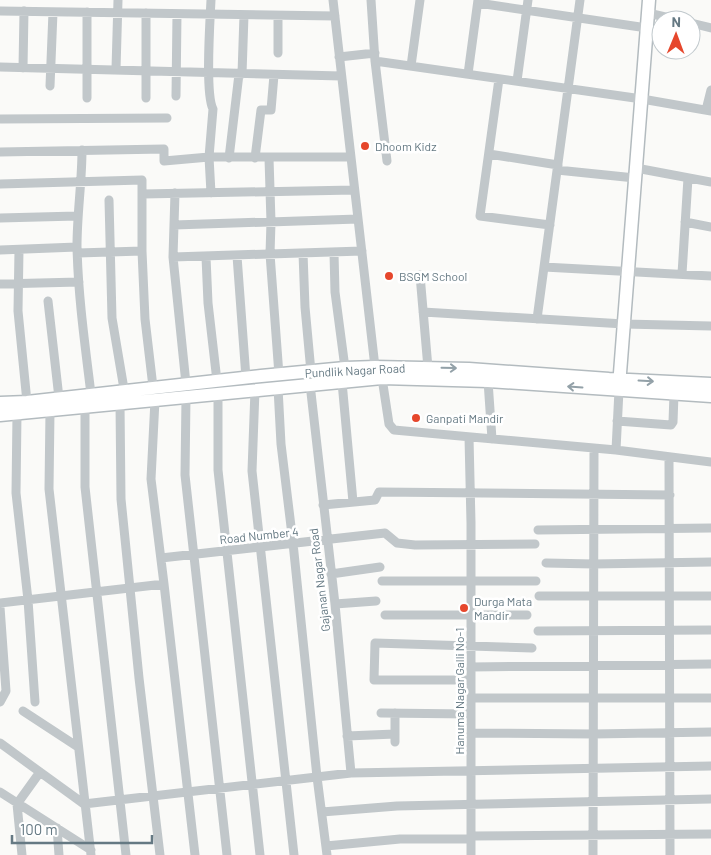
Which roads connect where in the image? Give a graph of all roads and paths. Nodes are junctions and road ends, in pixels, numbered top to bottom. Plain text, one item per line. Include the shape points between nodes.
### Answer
1 (118, 0) edge
2 (212, 0) edge
3 (333, 0) edge
4 (371, 0) edge
5 (420, 0) edge
6 (528, 0) edge
7 (580, 0) edge
8 (649, 0) edge
9 (478, 1) edge
10 (0, 11) edge
11 (24, 11) junction
12 (527, 11) junction
13 (53, 12) junction
14 (88, 12) junction
15 (118, 12) junction
16 (146, 13) junction
17 (648, 13) junction
18 (177, 14) junction
19 (211, 14) junction
20 (651, 14) edge
21 (244, 15) junction
22 (278, 16) junction
23 (335, 16) junction
24 (578, 19) junction
25 (647, 28) junction
26 (278, 53) dead end
27 (339, 57) junction
28 (375, 57) junction
29 (411, 66) junction
30 (0, 67) edge
31 (22, 68) junction
32 (51, 68) junction
33 (87, 69) junction
34 (116, 69) junction
35 (146, 70) junction
36 (176, 72) junction
37 (209, 72) junction
38 (240, 74) junction
39 (468, 74) junction
40 (274, 75) junction
41 (341, 76) junction
42 (499, 79) junction
43 (517, 81) junction
44 (50, 86) dead end
45 (569, 89) junction
46 (711, 90) edge
47 (176, 96) dead end
48 (87, 98) dead end
49 (146, 98) dead end
50 (642, 99) junction
51 (709, 110) edge
52 (167, 118) dead end
53 (0, 119) edge
54 (82, 150) junction
55 (0, 152) edge
56 (489, 154) junction
57 (350, 156) junction
58 (209, 157) junction
59 (229, 158) junction
60 (256, 158) junction
61 (270, 158) junction
62 (387, 161) dead end
63 (558, 167) junction
64 (636, 173) junction
65 (688, 178) junction
66 (82, 182) junction
67 (711, 182) edge
68 (0, 184) edge
69 (354, 190) junction
70 (270, 191) junction
71 (211, 193) junction
72 (142, 194) junction
73 (174, 194) junction
74 (109, 200) dead end
75 (77, 216) junction
76 (0, 218) edge
77 (358, 220) junction
78 (271, 222) junction
79 (685, 222) junction
80 (174, 225) junction
81 (550, 225) junction
82 (711, 227) edge
83 (0, 250) edge
84 (19, 250) junction
85 (77, 250) junction
86 (142, 251) junction
87 (362, 251) junction
88 (111, 252) junction
89 (303, 253) junction
90 (334, 253) junction
91 (270, 254) junction
92 (237, 256) junction
93 (206, 257) junction
94 (173, 258) junction
95 (544, 267) junction
96 (628, 272) junction
97 (682, 274) junction
98 (420, 275) dead end
99 (711, 276) edge
100 (78, 282) junction
101 (0, 284) edge
102 (19, 284) junction
103 (48, 301) dead end
104 (423, 312) junction
105 (537, 319) junction
106 (624, 324) junction
107 (711, 326) edge
108 (375, 367) junction
109 (345, 368) junction
110 (428, 368) junction
111 (246, 378) junction
112 (311, 378) junction
113 (382, 378) junction
114 (278, 381) junction
115 (488, 381) junction
116 (342, 382) junction
117 (186, 384) junction
118 (711, 384) edge
119 (620, 385) junction
120 (153, 387) junction
121 (218, 387) junction
122 (255, 390) junction
123 (91, 394) junction
124 (674, 394) junction
125 (711, 396) edge
126 (186, 397) junction
127 (59, 398) junction
128 (124, 399) junction
129 (155, 400) junction
130 (27, 402) junction
131 (0, 403) edge
132 (85, 408) junction
133 (50, 411) junction
134 (17, 414) junction
135 (0, 415) edge
136 (617, 421) junction
137 (469, 437) junction
138 (492, 439) junction
139 (594, 448) junction
140 (616, 450) junction
141 (669, 457) junction
142 (711, 462) edge
143 (471, 494) junction
144 (594, 495) junction
145 (670, 495) junction
146 (353, 502) junction
147 (323, 505) junction
148 (670, 528) junction
149 (711, 528) edge
150 (594, 529) junction
151 (538, 530) dead end
152 (327, 540) junction
153 (293, 543) junction
154 (471, 544) junction
155 (535, 544) dead end
156 (261, 547) junction
157 (226, 551) junction
158 (193, 555) junction
159 (161, 558) junction
160 (711, 562) edge
161 (546, 563) dead end
162 (670, 563) junction
163 (594, 564) junction
164 (380, 567) dead end
165 (331, 574) junction
166 (382, 581) dead end
167 (471, 581) junction
168 (536, 581) dead end
169 (164, 584) junction
170 (130, 588) junction
171 (98, 592) junction
172 (61, 596) junction
173 (539, 596) dead end
174 (711, 596) edge
175 (594, 597) junction
176 (670, 597) junction
177 (28, 600) junction
178 (376, 601) dead end
179 (0, 603) edge
180 (335, 604) junction
181 (0, 607) edge
182 (471, 614) junction
183 (385, 615) dead end
184 (527, 615) dead end
185 (711, 630) edge
186 (538, 631) dead end
187 (670, 631) junction
188 (594, 632) junction
189 (471, 646) junction
190 (532, 648) dead end
191 (711, 664) edge
192 (670, 665) junction
193 (594, 666) junction
194 (471, 667) junction
195 (471, 680) junction
196 (471, 698) junction
197 (711, 698) edge
198 (594, 699) junction
199 (670, 699) junction
200 (0, 702) edge
201 (35, 702) dead end
202 (22, 711) dead end
203 (381, 713) dead end
204 (395, 713) junction
205 (471, 714) junction
206 (711, 732) edge
207 (471, 733) junction
208 (670, 733) junction
209 (594, 734) junction
210 (347, 736) junction
211 (0, 743) edge
212 (78, 747) junction
213 (711, 766) edge
214 (594, 768) junction
215 (670, 768) junction
216 (40, 772) junction
217 (472, 772) junction
218 (351, 773) junction
219 (317, 777) junction
220 (287, 780) junction
221 (252, 784) junction
222 (219, 788) junction
223 (0, 792) edge
224 (187, 792) junction
225 (152, 796) junction
226 (711, 799) edge
227 (120, 800) junction
228 (670, 800) junction
229 (593, 801) junction
230 (17, 804) junction
231 (84, 804) junction
232 (471, 804) junction
233 (322, 812) junction
234 (57, 828) junction
235 (711, 834) edge
236 (593, 836) junction
237 (670, 836) junction
238 (471, 838) junction
239 (326, 851) edge
240 (91, 852) edge
241 (22, 855) edge
242 (59, 855) edge
243 (126, 855) edge
244 (160, 855) edge
245 (195, 855) edge
246 (227, 855) edge
247 (260, 855) edge
248 (294, 855) edge
249 (471, 855) edge
250 (593, 855) edge
251 (670, 855) edge

1 - 15 street
2 - 19 street
3 - 23 street
4 - 28 street
5 - 29 street
6 - 12 street
7 - 24 street
8 - 17 main road
9 - 12 street
9 - 39 street
10 - 11 street
11 - 13 street
11 - 31 street
12 - 24 street
12 - 43 street
13 - 14 street
13 - 32 street
14 - 15 street
14 - 33 street
15 - 16 street
15 - 34 street
16 - 18 street
16 - 35 street
17 - 20 street
17 - 25 main road
18 - 19 street
18 - 36 street
19 - 21 street
19 - 37 street
21 - 22 street
21 - 38 street
22 - 23 street
22 - 26 street
23 - 27 street
24 - 25 street
24 - 45 street
25 - 50 main road
27 - 28 street
27 - 41 street
28 - 29 street
28 - 62 street
29 - 39 street
30 - 31 street
31 - 32 street
32 - 33 street
32 - 44 street
33 - 34 street
33 - 48 street
34 - 35 street
35 - 36 street
35 - 49 street
36 - 37 street
36 - 47 street
37 - 38 street
37 - 58 street via 213,109
38 - 40 street
38 - 59 street
39 - 42 street
40 - 41 street
40 - 60 street via 271,110 260,110
41 - 57 street
42 - 43 street
42 - 56 street
43 - 45 street
45 - 50 street
45 - 63 street
46 - 51 street
50 - 51 street
50 - 64 main road
52 - 53 street
54 - 55 street
54 - 58 street via 164,149 164,160
54 - 66 street
56 - 63 street
56 - 81 street via 480,216
57 - 61 street
57 - 69 street
58 - 59 street
58 - 71 street
59 - 60 street
60 - 61 street
61 - 70 street
63 - 64 street
63 - 81 street
64 - 65 street
64 - 96 main road
65 - 67 street
65 - 79 street
66 - 68 street
66 - 72 street via 142,180
66 - 75 street
69 - 70 street
69 - 77 street
70 - 71 street
70 - 78 street
71 - 73 street
72 - 73 street
72 - 86 street
73 - 80 street
74 - 88 street
75 - 76 street
75 - 85 street
77 - 78 street
77 - 87 street
78 - 80 street
78 - 91 street
79 - 82 street
79 - 97 street
80 - 94 street
81 - 95 street
83 - 84 street
84 - 85 street
84 - 102 street
85 - 88 street
85 - 100 street
86 - 88 street
86 - 120 street
87 - 90 street
87 - 108 street
88 - 128 street via 112,318
89 - 90 street
89 - 91 street
89 - 112 street, Gajanan Nagar Road
90 - 109 street via 335,292
91 - 92 street
91 - 114 street
92 - 93 street
92 - 111 street
93 - 94 street
93 - 121 street
94 - 117 street
95 - 96 street
95 - 105 street
96 - 97 street
96 - 106 main road
97 - 99 street
98 - 104 street
100 - 102 street
100 - 123 street
101 - 102 street
102 - 130 street via 18,311
103 - 127 street
104 - 105 street
104 - 110 street
105 - 106 street
106 - 107 street
106 - 119 main road
108 - 109 main road, Pundlik Nagar Road
108 - 110 main road, Pundlik Nagar Road
108 - 113 street
109 - 112 main road, Pundlik Nagar Road
110 -> 119 main road, Pundlik Nagar Road via 469,368
111 - 114 main road, Pundlik Nagar Road
111 - 121 main road, Pundlik Nagar Road
112 - 114 main road, Pundlik Nagar Road
112 - 116 main road, Pundlik Nagar Road
112 - 147 street, Gajanan Nagar Road
113 - 115 main road, Pundlik Nagar Road
113 - 116 main road, Pundlik Nagar Road
113 - 137 street via 389,424 394,430
114 - 122 main road, Pundlik Nagar Road
114 - 153 street via 281,444
119 -> 115 main road, Pundlik Nagar Road
115 - 138 street
116 - 146 street
117 - 120 main road, Pundlik Nagar Road
117 - 121 main road, Pundlik Nagar Road
119 -> 118 main road, Pundlik Nagar Road
119 - 124 main road, Pundlik Nagar Road
119 - 136 street
120 - 128 main road, Pundlik Nagar Road
121 - 122 main road, Pundlik Nagar Road
121 - 126 main road, Pundlik Nagar Road
121 - 157 street via 218,470
122 - 156 street via 252,471
123 - 127 main road, Pundlik Nagar Road
123 - 128 main road, Pundlik Nagar Road
124 - 125 main road, Pundlik Nagar Road
124 - 136 street via 671,425
126 - 129 main road, Pundlik Nagar Road
126 - 158 street via 185,475
127 - 130 main road, Pundlik Nagar Road
128 - 129 main road, Pundlik Nagar Road
128 - 132 main road, Pundlik Nagar Road
128 - 170 street via 121,499
129 - 159 street via 151,479
130 - 131 main road, Pundlik Nagar Road
132 - 133 main road, Pundlik Nagar Road
132 - 171 street via 85,487
133 - 134 main road, Pundlik Nagar Road
133 - 172 street via 49,489
134 - 135 main road, Pundlik Nagar Road
134 - 177 street via 16,494
136 - 140 street
137 - 138 street
137 - 143 street, Hanuma Nagar Galli No-1
138 - 139 street
139 - 140 street
139 - 144 street
140 - 141 street
141 - 142 street
141 - 145 street
143 - 144 street
143 - 146 street via 379,492 375,500
143 - 154 street, Hanuma Nagar Galli No-1
144 - 145 street
144 - 150 street
145 - 148 street
146 - 147 street
147 - 152 street, Gajanan Nagar Road
148 - 149 street
148 - 150 street
148 - 162 street
150 - 151 street
150 - 163 street
152 - 153 street, Road Number 4
152 - 154 street, Road Number 4 via 385,533 397,543
152 - 165 street, Gajanan Nagar Road
153 - 156 street, Road Number 4
153 - 219 street
154 - 155 street, Road Number 4
154 - 167 street, Hanuma Nagar Galli No-1
156 - 157 street, Road Number 4
156 - 220 street
157 - 158 street, Road Number 4
157 - 221 street
158 - 159 street, Road Number 4
158 - 222 street
159 - 169 street
160 - 162 street
161 - 163 street
162 - 163 street
162 - 176 street
163 - 175 street
164 - 165 street
165 - 180 street, Gajanan Nagar Road
166 - 167 street
167 - 168 street
167 - 182 street, Hanuma Nagar Galli No-1
169 - 170 street
169 - 224 street
170 - 171 street
170 - 225 street
171 - 172 street
171 - 227 street
172 - 177 street
172 - 212 street
173 - 175 street
174 - 176 street
175 - 176 street
175 - 188 street
176 - 187 street
177 - 179 street
177 - 201 street
178 - 180 street
180 - 210 street, Gajanan Nagar Road
181 - 200 street via 6,691
182 - 183 street
182 - 184 street
182 - 189 street, Hanuma Nagar Galli No-1
185 - 187 street
186 - 188 street
187 - 188 street
187 - 192 street
188 - 193 street
189 - 190 street
189 - 194 street, Hanuma Nagar Galli No-1
189 - 195 street via 375,643 374,680
191 - 192 street
192 - 193 street
192 - 199 street
193 - 194 street
193 - 198 street
194 - 195 street, Hanuma Nagar Galli No-1
195 - 196 street, Hanuma Nagar Galli No-1
196 - 198 street
196 - 205 street, Hanuma Nagar Galli No-1
197 - 199 street
198 - 199 street
198 - 209 street
199 - 208 street
202 - 212 street
203 - 204 street
204 - 205 street
204 - 210 street via 395,738
205 - 207 street, Hanuma Nagar Galli No-1
206 - 208 street
207 - 209 street
207 - 217 street, Hanuma Nagar Galli No-1
208 - 209 street
208 - 215 street
209 - 214 street
210 - 218 street, Gajanan Nagar Road
211 - 216 street
212 - 231 street
213 - 215 street
214 - 215 street
214 - 217 street
214 - 229 street
215 - 228 street
216 - 230 street
216 - 231 street
217 - 218 street
217 - 232 street, Hanuma Nagar Galli No-1
218 - 219 street
219 - 220 street
219 - 233 street
220 - 221 street
220 - 248 street
221 - 222 street
221 - 247 street
222 - 224 street
222 - 246 street
223 - 230 street
224 - 225 street
224 - 245 street
225 - 227 street
225 - 244 street
226 - 228 street
227 - 231 street
227 - 243 street
228 - 229 street
228 - 237 street
229 - 232 street
229 - 236 street
230 - 234 street
230 - 241 street
231 - 240 street
232 - 233 street
232 - 238 street, Hanuma Nagar Galli No-1
233 - 239 street
234 - 240 street
234 - 242 street
235 - 237 street
236 - 237 street
236 - 238 street
236 - 250 street
237 - 251 street
238 - 239 street via 400,839
238 - 249 street, Hanuma Nagar Galli No-1

